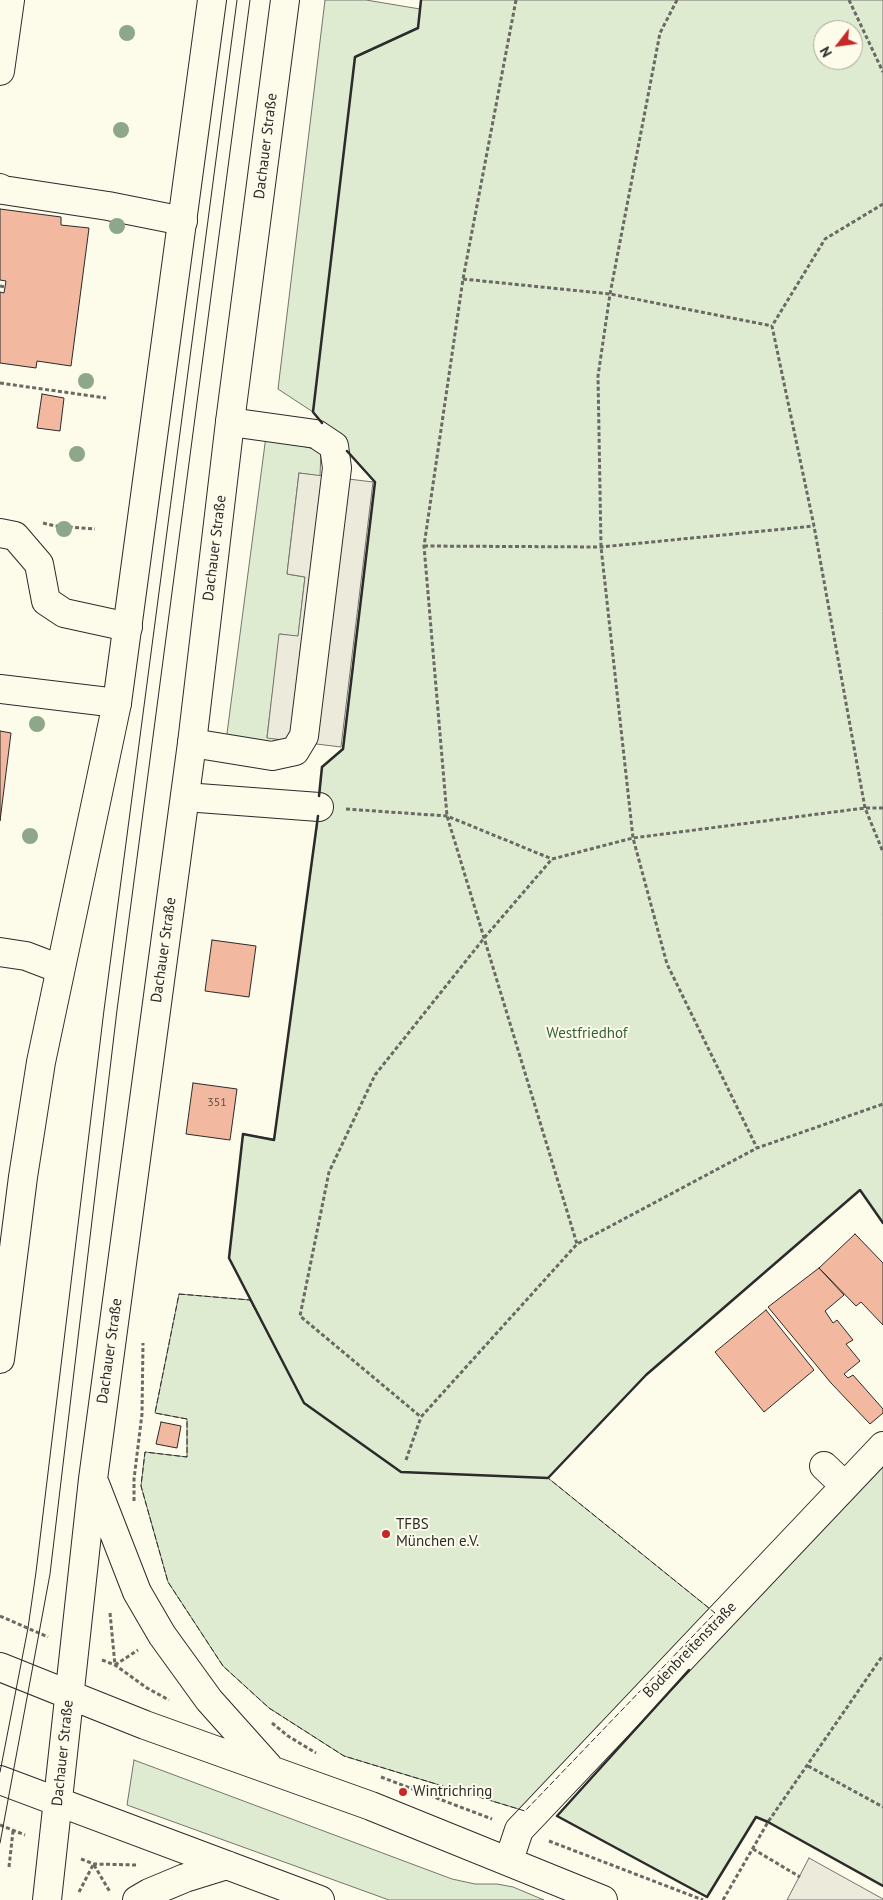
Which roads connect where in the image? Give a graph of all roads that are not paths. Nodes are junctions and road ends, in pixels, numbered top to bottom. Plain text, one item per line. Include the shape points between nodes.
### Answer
1 (10, 0) edge
2 (212, 0) edge
3 (285, 0) edge
4 (0, 72) edge
5 (0, 188) edge
6 (183, 221) junction
7 (230, 422) junction
8 (0, 533) edge
9 (128, 627) junction
10 (0, 689) edge
11 (117, 703) junction
12 (192, 743) junction
13 (185, 797) junction
14 (319, 807) road end
15 (0, 952) edge
16 (60, 969) junction
17 (0, 1359) edge
18 (883, 1446) edge
19 (824, 1466) dead end
20 (93, 1479) junction
21 (845, 1486) junction
22 (0, 1667) edge
23 (69, 1695) junction
24 (271, 1769) junction
25 (0, 1780) edge
26 (58, 1801) junction
27 (509, 1860) junction
28 (227, 1865) junction
29 (47, 1900) edge
30 (137, 1900) edge
31 (320, 1900) edge
32 (603, 1900) edge

1 - 4 main road
2 - 6 main road
3 - 7 main road, Dachauer Straße
5 - 6 main road
6 - 9 main road
7 - 12 main road, Dachauer Straße
7 - 12 main road via 316,434 334,446 335,487 304,736 295,751 272,756
8 - 9 main road via 15,536 39,564 46,601 64,612
9 - 11 main road
10 - 11 main road
11 - 16 main road
12 - 13 main road, Dachauer Straße
13 - 14 main road
13 - 20 main road, Dachauer Straße
15 - 16 main road via 26,956
16 - 17 main road via 35,1100
18 - 21 main road, Bodenbreitenstraße
19 - 21 main road
20 - 23 main road, Dachauer Straße
20 - 24 main road via 137,1592 162,1635 209,1700
21 - 27 main road, Bodenbreitenstraße via 519,1830
22 - 23 main road
23 - 24 main road
23 - 26 main road, Dachauer Straße
24 - 27 main road
25 - 26 main road
26 - 28 main road
26 - 29 main road, Dachauer Straße
27 - 32 main road
28 - 30 main road via 185,1878
28 - 31 main road

